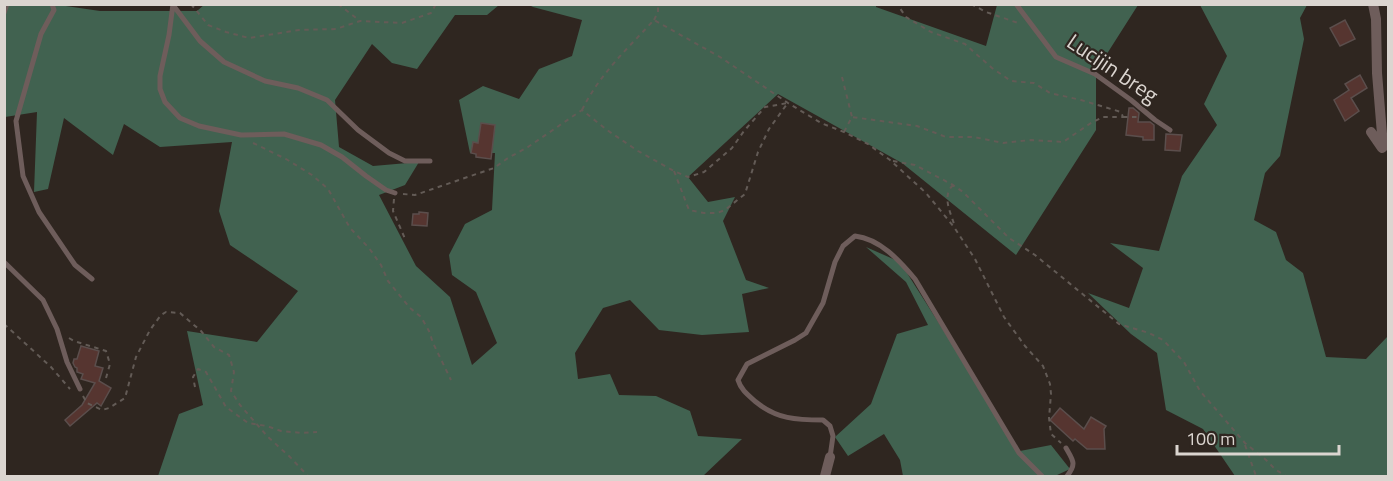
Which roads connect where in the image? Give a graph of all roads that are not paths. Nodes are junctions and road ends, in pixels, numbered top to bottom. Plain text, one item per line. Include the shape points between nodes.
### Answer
1 (7, 4) edge
2 (52, 4) edge
3 (1016, 4) edge
4 (1373, 4) edge
5 (173, 5) edge
6 (5, 12) edge
7 (1170, 130) dead end
8 (1371, 132) dead end
9 (430, 161) dead end
10 (395, 193) road end
11 (4, 262) edge
12 (92, 279) dead end
13 (80, 389) road end
14 (1066, 448) road end
15 (830, 457) joint
16 (825, 477) edge
17 (1042, 477) edge
18 (1067, 477) edge

1 - 6 lane
2 - 12 lane via 54,10 40,34 16,121 23,176 39,212 75,265
3 - 7 lane, Lucijin breg via 1056,57 1095,74
4 - 8 street via 1382,134 1386,144 1382,148
5 - 9 lane via 200,40 224,62 265,81 327,100 389,153 405,160
5 - 10 lane via 160,89 165,102 180,118 241,135 284,134 321,145
11 - 13 lane via 43,300
14 - 18 lane via 1074,461
15 - 16 street
15 - 17 lane via 833,436 823,420 800,420 766,410 741,388 738,380 747,364 806,333 823,303 843,246 855,236 880,246 915,279 1019,453

